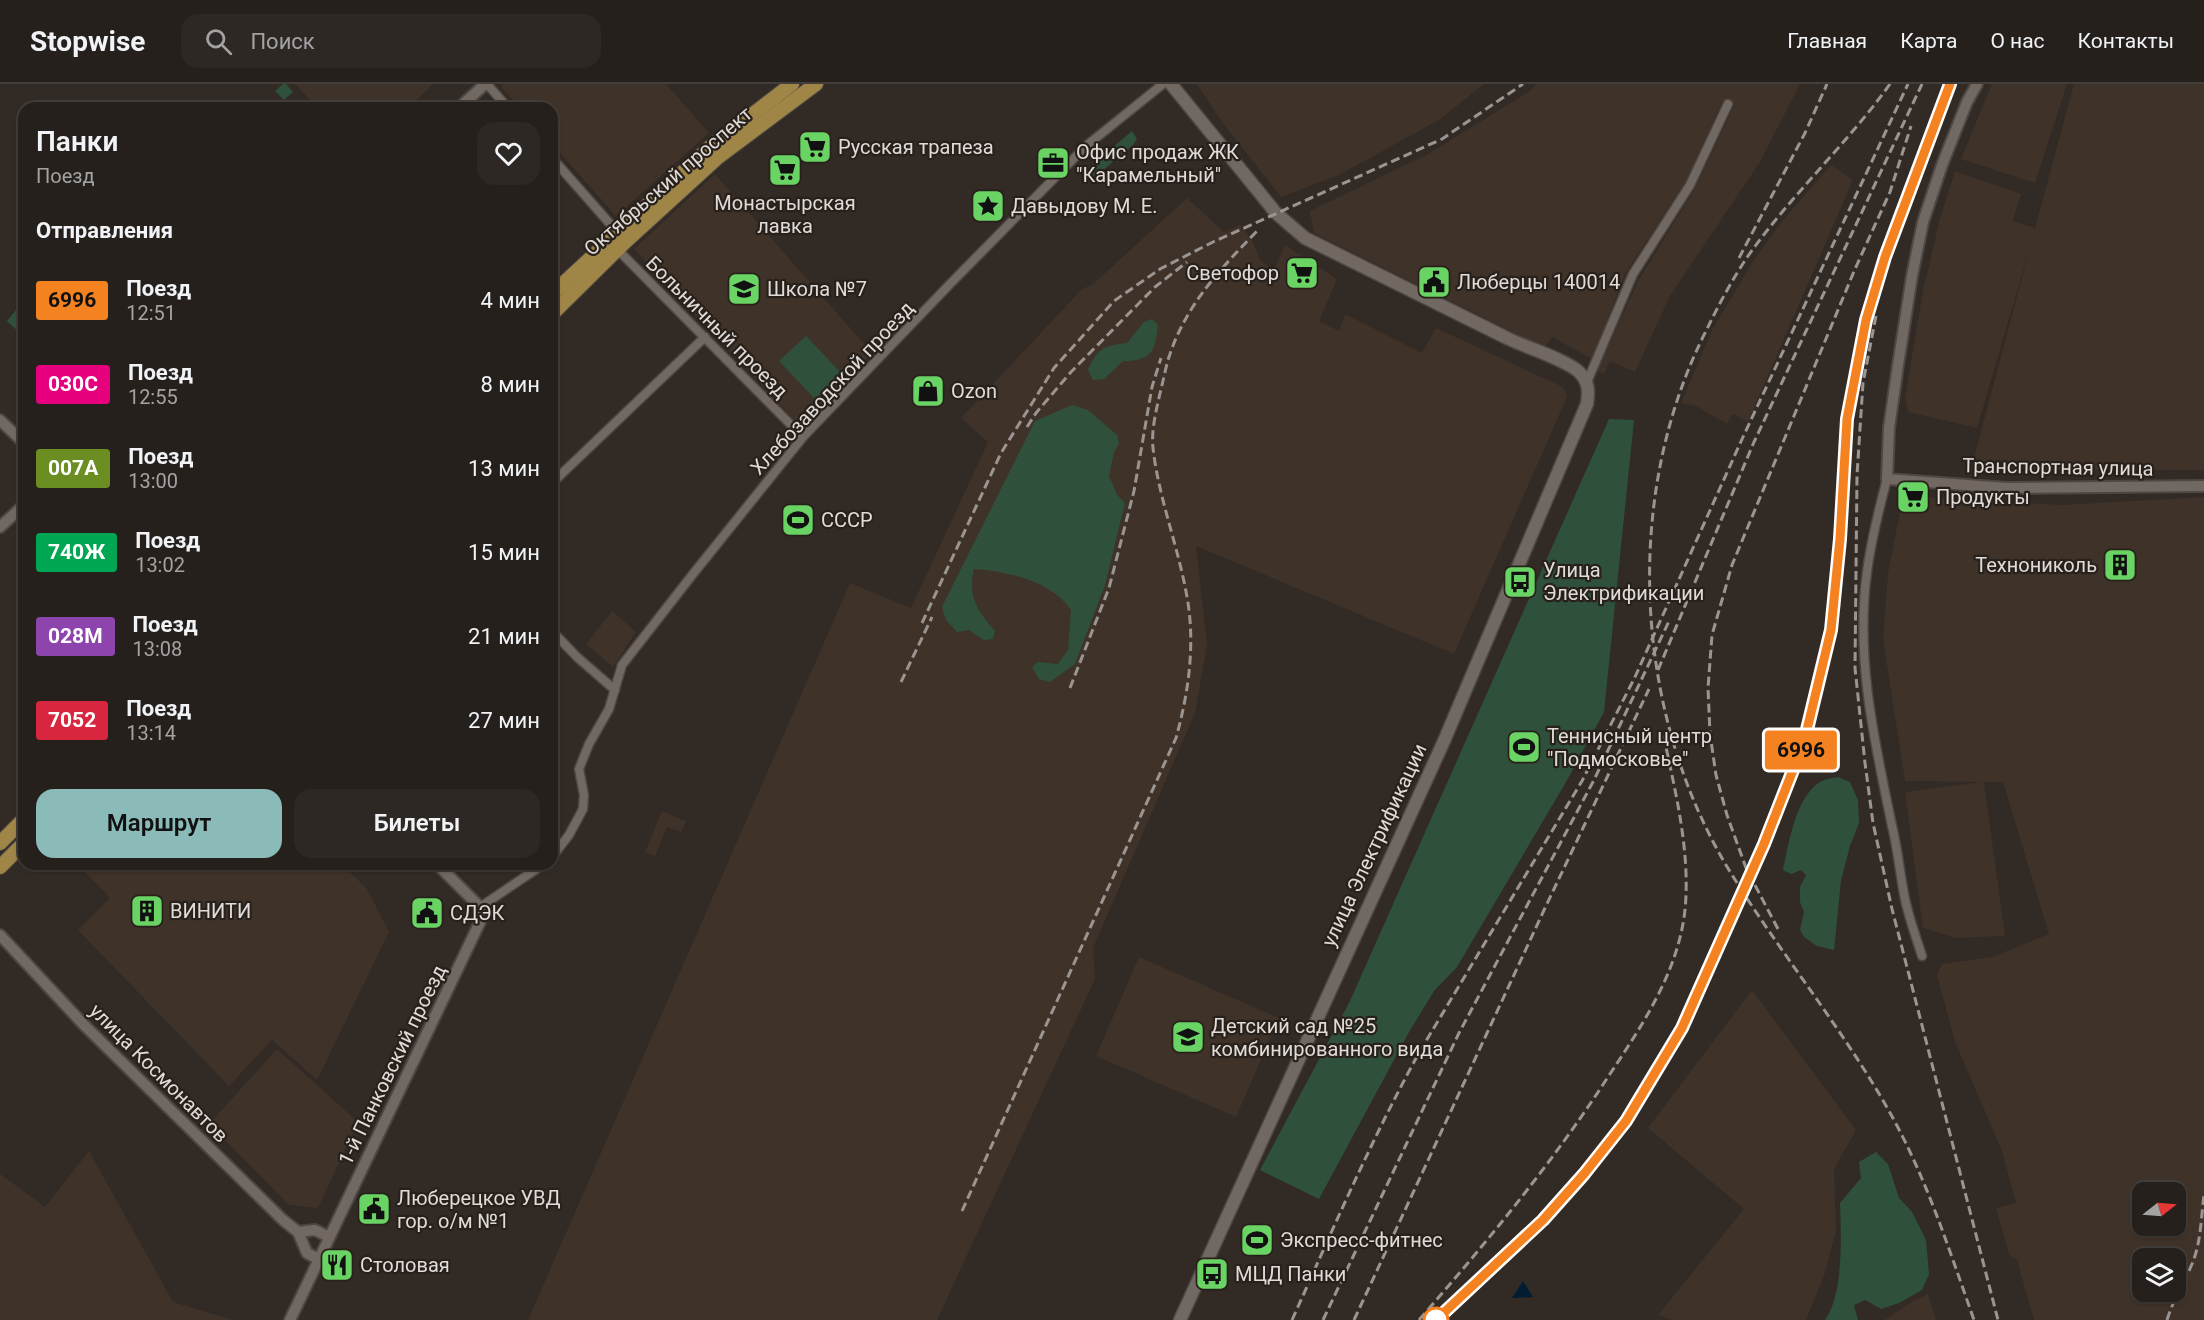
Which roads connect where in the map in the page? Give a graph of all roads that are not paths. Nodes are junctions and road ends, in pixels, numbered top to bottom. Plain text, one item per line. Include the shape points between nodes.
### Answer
1 (486, 84) edge
2 (792, 84) edge
3 (816, 84) edge
4 (1163, 84) edge
5 (1171, 84) edge
6 (1977, 84) edge
7 (466, 102) edge
8 (502, 102) edge
9 (1728, 104) dead end
10 (558, 166) edge
11 (617, 241) junction
12 (558, 289) edge
13 (558, 307) edge
14 (705, 337) junction
15 (1587, 382) junction
16 (0, 420) edge
17 (18, 437) edge
18 (803, 438) junction
19 (558, 477) edge
20 (1887, 478) junction
21 (2204, 486) edge
22 (18, 510) edge
23 (0, 527) edge
24 (558, 637) edge
25 (615, 690) junction
26 (18, 825) edge
27 (0, 843) edge
28 (18, 849) edge
29 (558, 849) edge
30 (0, 867) edge
31 (443, 870) edge
32 (535, 870) edge
33 (480, 907) junction
34 (0, 935) edge
35 (1922, 956) dead end
36 (298, 1232) junction
37 (329, 1237) junction
38 (318, 1259) junction
39 (291, 1320) edge
40 (1180, 1320) edge

1 - 7 street
1 - 8 street
2 - 11 main road, Октябрьский проспект via 709,148
3 - 11 main road, Октябрьский проспект via 717,158
4 - 18 street, Хлебозаводской проезд via 1086,146
5 - 15 main road via 1276,213 1305,238 1570,366
6 - 20 street via 1923,222 1896,375
9 - 15 street via 1689,185 1633,274
10 - 11 street, Больничный проезд
11 - 12 main road, Октябрьский проспект
11 - 13 main road, Октябрьский проспект
11 - 14 street, Больничный проезд
14 - 18 street, Больничный проезд
14 - 19 street
15 - 40 main road, улица Электрификации via 1587,404 1444,741
16 - 17 street
18 - 25 street, Хлебозаводской проезд via 622,665
20 - 21 street, Транспортная улица via 2007,488
20 - 35 street via 1866,573 1865,669 1874,743 1906,901
22 - 23 street
24 - 25 street
25 - 29 street, Хлебозаводской проезд via 579,769 583,809
26 - 27 main road
28 - 30 main road
31 - 33 street
32 - 33 street
33 - 37 street, 1-й Панковский проезд via 480,922
34 - 36 street, улица Космонавтов via 92,1033
36 - 37 street via 315,1230
36 - 38 street via 307,1253
37 - 38 street, 1-й Панковский проезд
38 - 39 street, 1-й Панковский проезд

